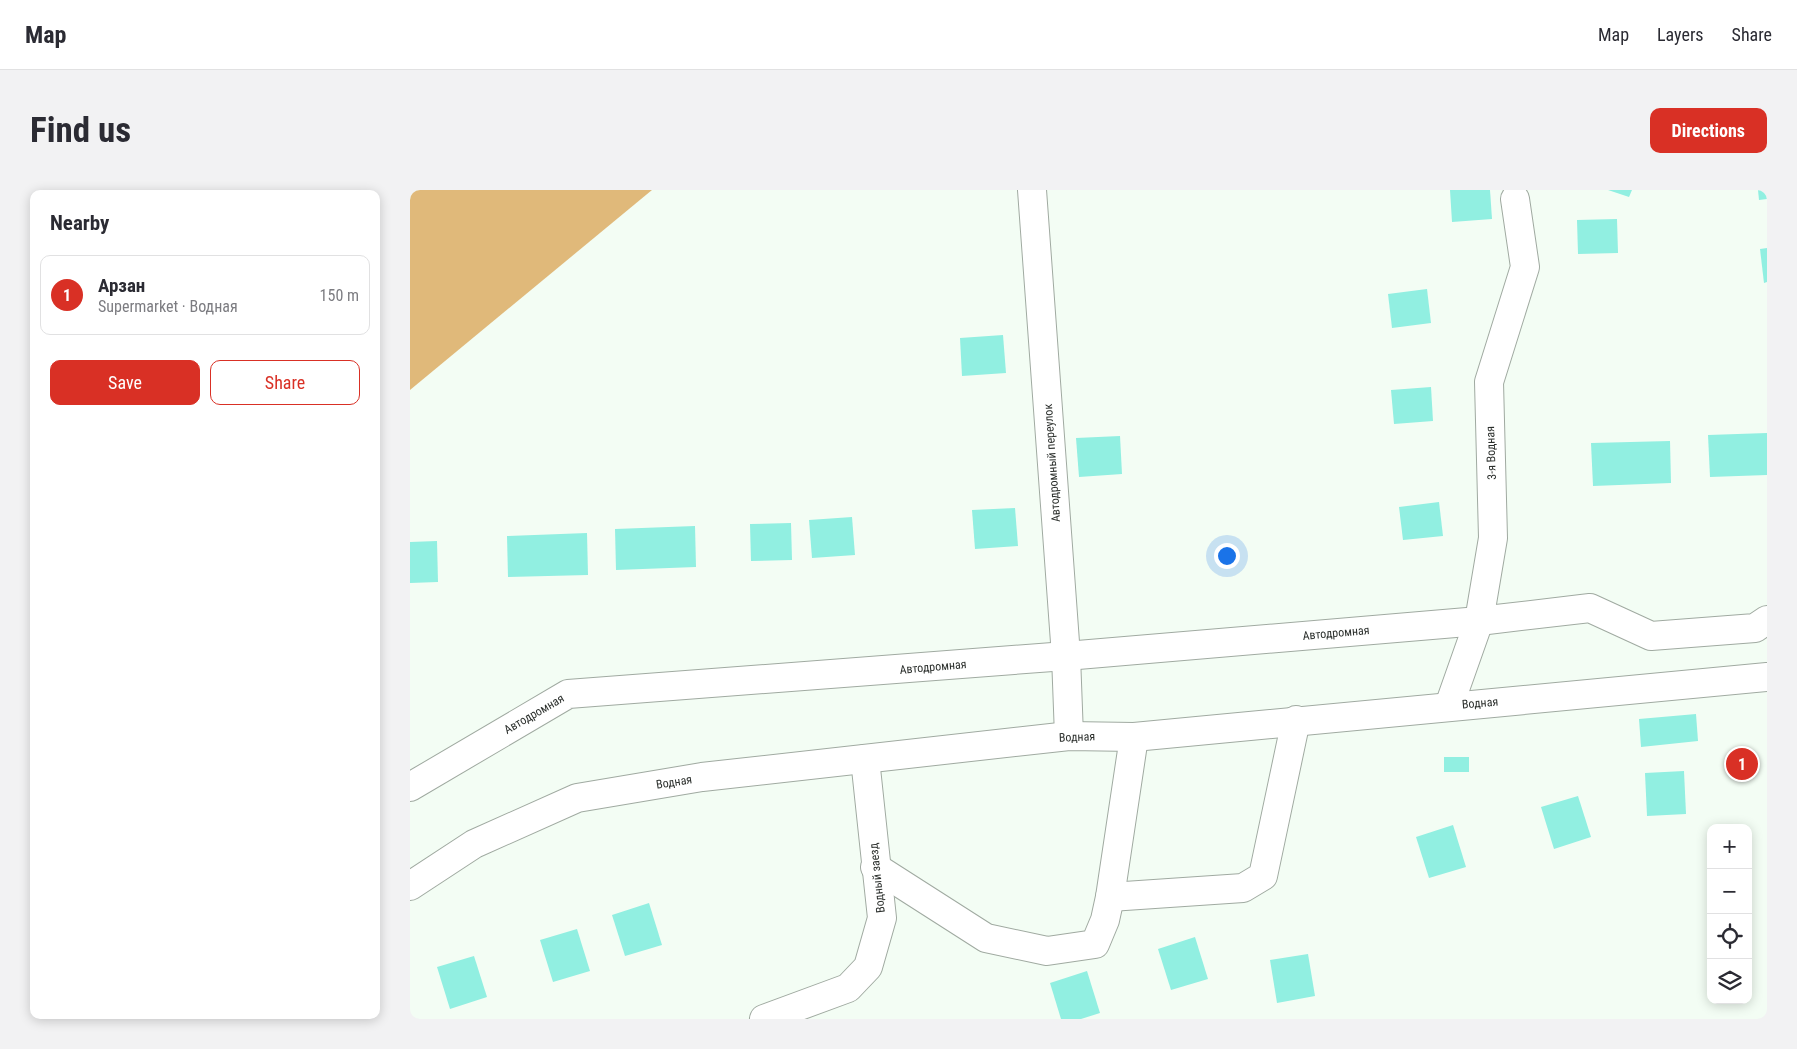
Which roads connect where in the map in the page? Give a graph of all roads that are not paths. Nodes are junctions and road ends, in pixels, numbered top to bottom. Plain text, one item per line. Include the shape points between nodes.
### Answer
1 (1032, 190) edge
2 (1515, 199) dead end
3 (1479, 620) junction
4 (1767, 620) edge
5 (1066, 656) junction
6 (1767, 677) edge
7 (1450, 706) junction
8 (1296, 720) junction
9 (1069, 736) junction
10 (1134, 737) junction
11 (865, 759) junction
12 (410, 787) edge
13 (876, 867) junction
14 (410, 886) edge
15 (1110, 897) junction
16 (764, 1019) edge

1 - 5 street, Автодромный переулок
2 - 3 street, 3-я Водная via 1525,267 1489,382 1494,538
3 - 4 street, Автодромная via 1590,608 1651,636 1755,628
3 - 5 street, Автодромная
3 - 7 street, 3-я Водная
5 - 9 street, Автодромный переулок
5 - 12 street, Автодромная via 568,694
6 - 7 street, Водная
7 - 8 street, Водная
8 - 10 street, Водная
8 - 15 street via 1263,876 1243,888
9 - 10 street, Водная
9 - 11 street, Водная
10 - 15 street
11 - 13 street, Водный заезд
11 - 14 street, Водная via 702,777 578,798 474,844
13 - 15 street via 986,938 1047,951 1095,944
13 - 16 street, Водный заезд via 882,918 868,967 848,988

